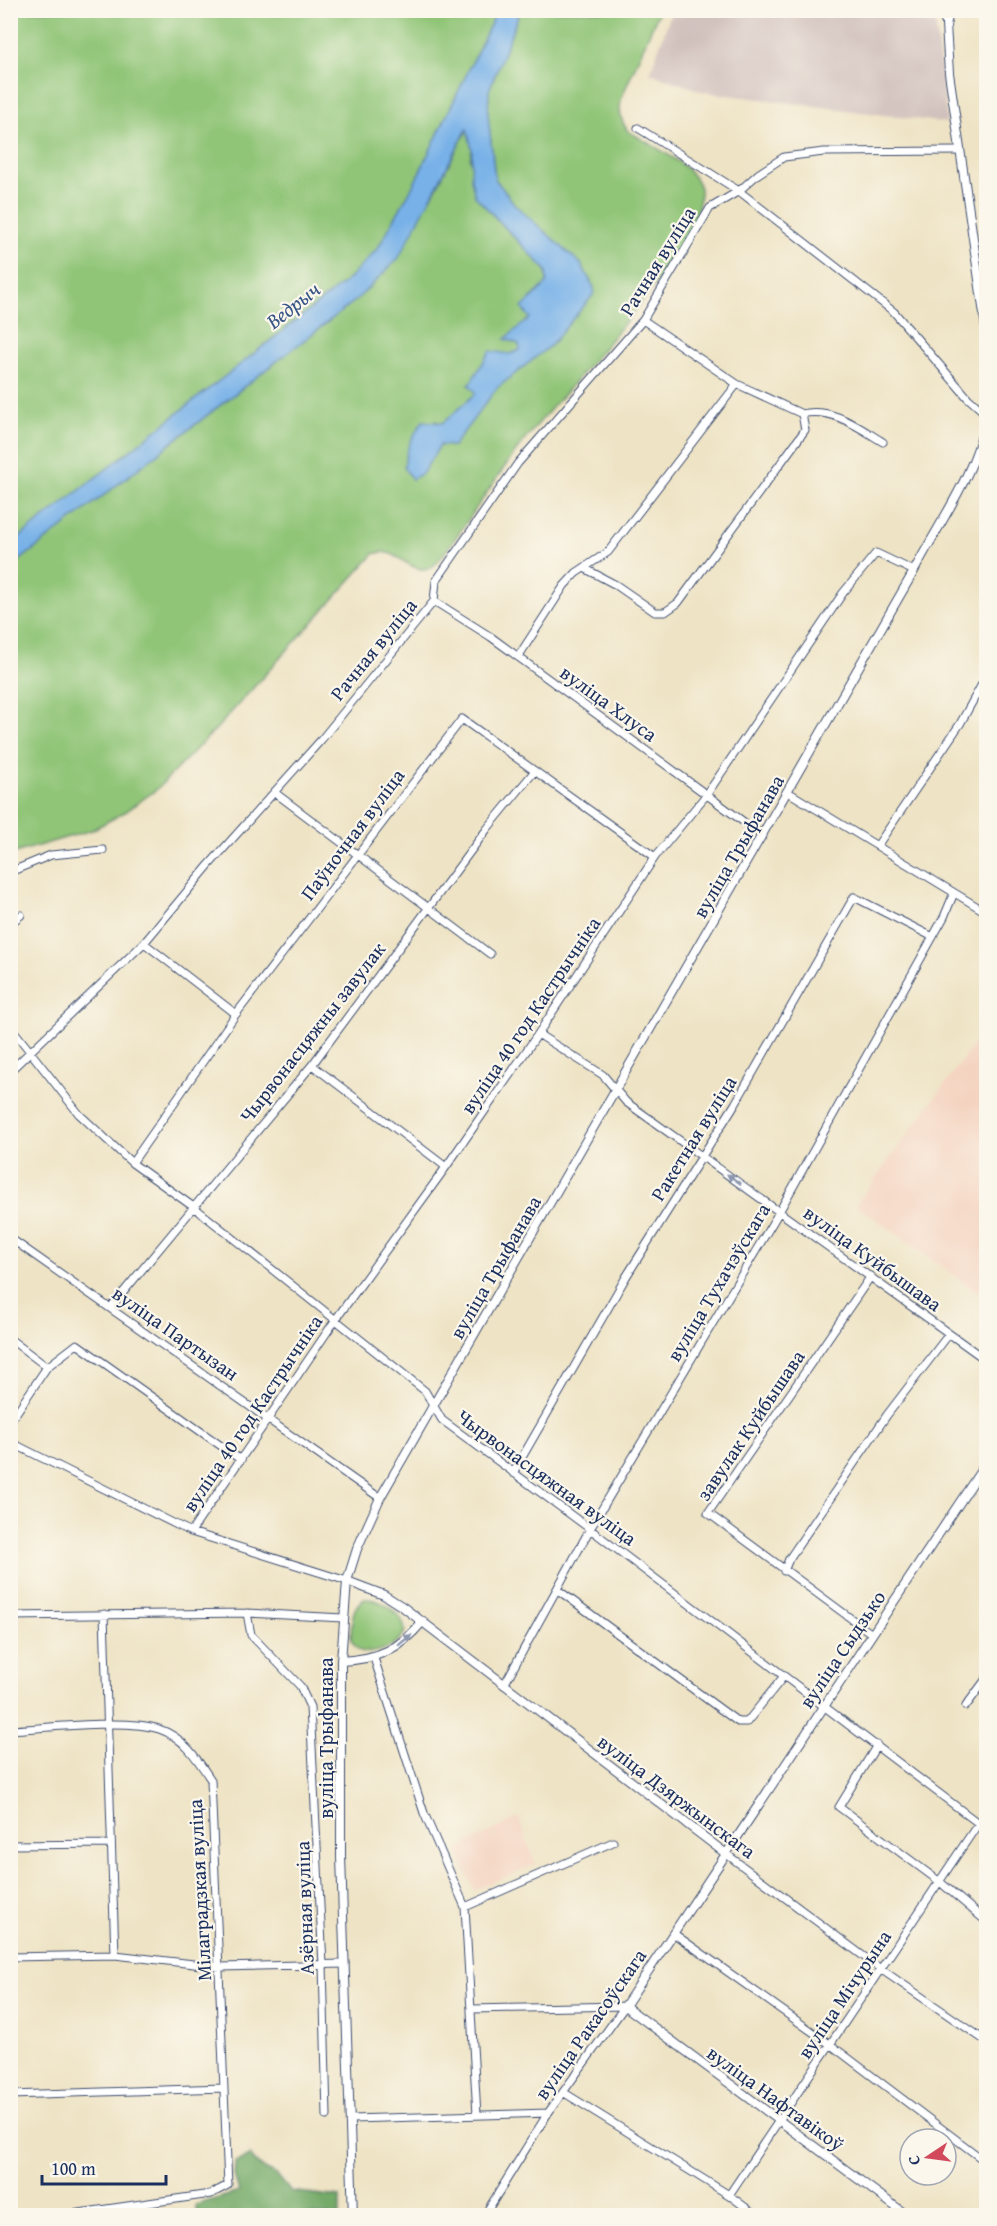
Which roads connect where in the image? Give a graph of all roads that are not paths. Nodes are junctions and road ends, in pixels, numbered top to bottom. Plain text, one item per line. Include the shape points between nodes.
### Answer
1 (941, 10) edge
2 (950, 10) edge
3 (946, 26) junction
4 (638, 128) dead end
5 (959, 151) junction
6 (740, 191) junction
7 (643, 320) junction
8 (987, 328) edge
9 (737, 384) junction
10 (802, 414) junction
11 (987, 414) edge
12 (987, 419) edge
13 (883, 442) dead end
14 (586, 569) junction
15 (914, 571) junction
16 (434, 601) junction
17 (518, 657) junction
18 (987, 677) edge
19 (533, 773) junction
20 (274, 792) junction
21 (788, 792) junction
22 (707, 794) junction
23 (763, 836) junction
24 (877, 846) junction
25 (103, 850) dead end
26 (356, 856) junction
27 (655, 857) junction
28 (10, 872) edge
29 (954, 893) junction
30 (429, 907) junction
31 (987, 912) edge
32 (21, 915) dead end
33 (10, 924) edge
34 (933, 937) junction
35 (144, 943) junction
36 (490, 954) dead end
37 (236, 1014) junction
38 (10, 1026) edge
39 (538, 1034) junction
40 (30, 1051) junction
41 (312, 1065) junction
42 (10, 1071) edge
43 (616, 1091) junction
44 (701, 1156) junction
45 (132, 1163) junction
46 (446, 1167) junction
47 (195, 1208) junction
48 (779, 1212) junction
49 (10, 1239) edge
50 (871, 1276) junction
51 (111, 1307) junction
52 (336, 1319) junction
53 (949, 1334) junction
54 (10, 1339) edge
55 (987, 1360) edge
56 (47, 1367) junction
57 (433, 1405) junction
58 (267, 1418) junction
59 (10, 1422) edge
60 (10, 1442) edge
61 (241, 1460) junction
62 (987, 1463) edge
63 (513, 1473) junction
64 (380, 1498) junction
65 (590, 1529) junction
66 (191, 1532) junction
67 (784, 1571) junction
68 (347, 1581) junction
69 (558, 1590) junction
70 (248, 1613) junction
71 (104, 1614) junction
72 (10, 1616) edge
73 (344, 1618) junction
74 (423, 1621) junction
75 (872, 1634) junction
76 (374, 1658) junction
77 (341, 1661) junction
78 (784, 1676) junction
79 (987, 1680) edge
80 (504, 1685) junction
81 (824, 1706) junction
82 (966, 1706) dead end
83 (106, 1726) junction
84 (10, 1730) edge
85 (877, 1745) junction
86 (987, 1812) edge
87 (979, 1823) junction
88 (987, 1828) edge
89 (613, 1842) dead end
90 (111, 1844) junction
91 (10, 1845) edge
92 (725, 1853) junction
93 (940, 1882) junction
94 (465, 1907) junction
95 (987, 1921) edge
96 (673, 1933) junction
97 (115, 1955) junction
98 (10, 1957) edge
99 (345, 1964) junction
100 (323, 1965) junction
101 (220, 1967) junction
102 (882, 1970) junction
103 (625, 2006) junction
104 (472, 2008) junction
105 (987, 2041) edge
106 (831, 2045) junction
107 (224, 2088) junction
108 (563, 2092) junction
109 (10, 2095) edge
110 (548, 2113) junction
111 (477, 2115) junction
112 (327, 2116) dead end
113 (351, 2120) junction
114 (779, 2120) junction
115 (987, 2162) edge
116 (729, 2195) junction
117 (58, 2216) edge
118 (353, 2216) edge
119 (484, 2216) edge
120 (757, 2216) edge
121 (908, 2216) edge

1 - 3 street
2 - 3 street
3 - 5 street
4 - 6 street
5 - 6 street, Рачная вуліца via 824,152 784,157
5 - 8 street
6 - 7 street, Рачная вуліца via 710,208
6 - 11 street via 894,312 968,398
7 - 9 street
7 - 16 street, Рачная вуліца via 518,463 436,581
9 - 10 street
9 - 14 street via 608,552
10 - 13 street via 814,411 834,415
10 - 14 street via 805,430 678,603 665,612 655,612
12 - 15 street, вуліца Трыфанава via 959,488
14 - 17 street via 564,585
15 - 21 street, вуліца Трыфанава
15 - 22 street, вуліца 40 год Кастрычніка via 876,553 843,593
16 - 17 street, вуліца Хлуса
16 - 20 street, Рачная вуліца
17 - 22 street, вуліца Хлуса
18 - 24 street
19 - 26 street, Паўночная вуліца via 462,719
19 - 27 street, Паўночная вуліца
19 - 30 street, Чырвонасцяжны завулак
20 - 26 street
20 - 35 street, Рачная вуліца
21 - 23 street, вуліца Трыфанава
21 - 24 street
22 - 23 street, вуліца Хлуса
22 - 27 street, вуліца 40 год Кастрычніка
23 - 43 street, вуліца Трыфанава
24 - 29 street
25 - 28 street via 51,855
26 - 30 street
26 - 37 street, Паўночная вуліца
27 - 39 street, вуліца 40 год Кастрычніка
29 - 31 street
29 - 34 street, вуліца Тухачэўскага
30 - 36 street
30 - 41 street, Чырвонасцяжны завулак
32 - 33 street
34 - 44 street, Ракетная вуліца via 854,897
34 - 48 street, вуліца Тухачэўскага
35 - 37 street
35 - 40 street, Рачная вуліца
37 - 45 street, Паўночная вуліца
38 - 40 street, Чырвонасцяжная вуліца
39 - 43 street, вуліца Куйбышава via 603,1075
39 - 46 street, вуліца 40 год Кастрычніка
40 - 42 street, Рачная вуліца
40 - 45 street, Чырвонасцяжная вуліца via 79,1114
41 - 46 street
41 - 47 street, Чырвонасцяжны завулак
43 - 44 street, вуліца Куйбышава
43 - 57 street, вуліца Трыфанава
48 -> 44 street, вуліца Куйбышава
44 - 63 street, Ракетная вуліца via 626,1276
45 - 47 street, Чырвонасцяжная вуліца
46 - 52 street, вуліца 40 год Кастрычніка
47 - 51 street, Чырвонасцяжны завулак
47 - 52 street, Чырвонасцяжная вуліца
48 - 50 street, вуліца Куйбышава
48 - 65 street, вуліца Тухачэўскага
49 - 51 street, вуліца Партызан
50 - 53 street, вуліца Куйбышава
50 - 67 street, завулак Куйбышава via 708,1513
51 - 58 street, вуліца Партызан
52 - 57 street, Чырвонасцяжная вуліца via 425,1391
52 - 58 street, вуліца 40 год Кастрычніка
53 - 55 street, вуліца Куйбышава
53 - 67 street via 887,1415
54 - 56 street
56 - 59 street
56 - 61 street via 77,1344
57 - 63 street, Чырвонасцяжная вуліца via 442,1420
57 - 64 street, вуліца Трыфанава
58 - 61 street, вуліца 40 год Кастрычніка
58 - 64 street, вуліца Партызан
60 - 66 street
61 - 66 street, вуліца 40 год Кастрычніка
62 - 75 street, вуліца Сыдзько
63 - 65 street, Чырвонасцяжная вуліца
64 - 68 street, вуліца Трыфанава
65 - 69 street, вуліца Тухачэўскага
65 - 78 street, Чырвонасцяжная вуліца
66 - 68 street
67 - 75 street, завулак Куйбышава
68 - 73 street, вуліца Трыфанава
68 - 74 street, вуліца Дзяржынскага via 384,1595
69 - 78 street via 738,1722 747,1722
69 - 80 street, вуліца Тухачэўскага
70 - 71 street
70 - 73 street
70 - 100 street, Азёрная вуліца via 251,1635 300,1686 310,1707
71 - 72 street
71 - 83 street
73 - 77 street, вуліца Трыфанава
76 -> 74 street via 408,1639
74 - 80 street, вуліца Дзяржынскага
75 - 81 street, вуліца Сыдзько
76 - 77 street
76 - 94 street via 424,1814
77 - 99 street, вуліца Трыфанава
78 - 81 street, Чырвонасцяжная вуліца
79 - 82 street
80 - 92 street, вуліца Дзяржынскага
81 - 85 street, Чырвонасцяжная вуліца
81 - 92 street, вуліца Сыдзько
83 - 84 street, Мілаградзкая вуліца
83 - 90 street
83 - 101 street, Мілаградзкая вуліца via 160,1729 192,1750 211,1780
85 - 87 street, Чырвонасцяжная вуліца
85 - 93 street via 839,1807
86 - 87 street, вуліца Мічурына
87 - 88 street, Чырвонасцяжная вуліца
87 - 93 street, вуліца Мічурына
89 - 94 street
90 - 91 street
90 - 97 street
92 - 96 street, вуліца Ракасоўскага
92 - 102 street, вуліца Дзяржынскага
93 - 95 street
93 - 102 street, вуліца Мічурына
94 - 104 street
96 - 103 street, вуліца Ракасоўскага
96 - 106 street
97 - 98 street
97 - 101 street
99 - 100 street
99 - 113 street, вуліца Трыфанава
100 - 101 street
100 - 112 street, Азёрная вуліца
101 - 107 street, Мілаградзкая вуліца
102 - 105 street, вуліца Дзяржынскага
102 - 106 street, вуліца Мічурына
103 - 104 street
103 - 108 street, вуліца Ракасоўскага
103 - 114 street, вуліца Нафтавікоў
104 - 111 street
106 - 114 street, вуліца Мічурына
106 - 115 street
107 - 109 street
107 - 117 street, Мілаградзкая вуліца via 228,2185 211,2194
108 - 110 street, вуліца Ракасоўскага
108 - 116 street
110 - 111 street
110 - 119 street, вуліца Ракасоўскага
111 - 113 street
113 - 118 street, вуліца Трыфанава
114 - 116 street, вуліца Мічурына
114 - 121 street, вуліца Нафтавікоў
116 - 120 street

